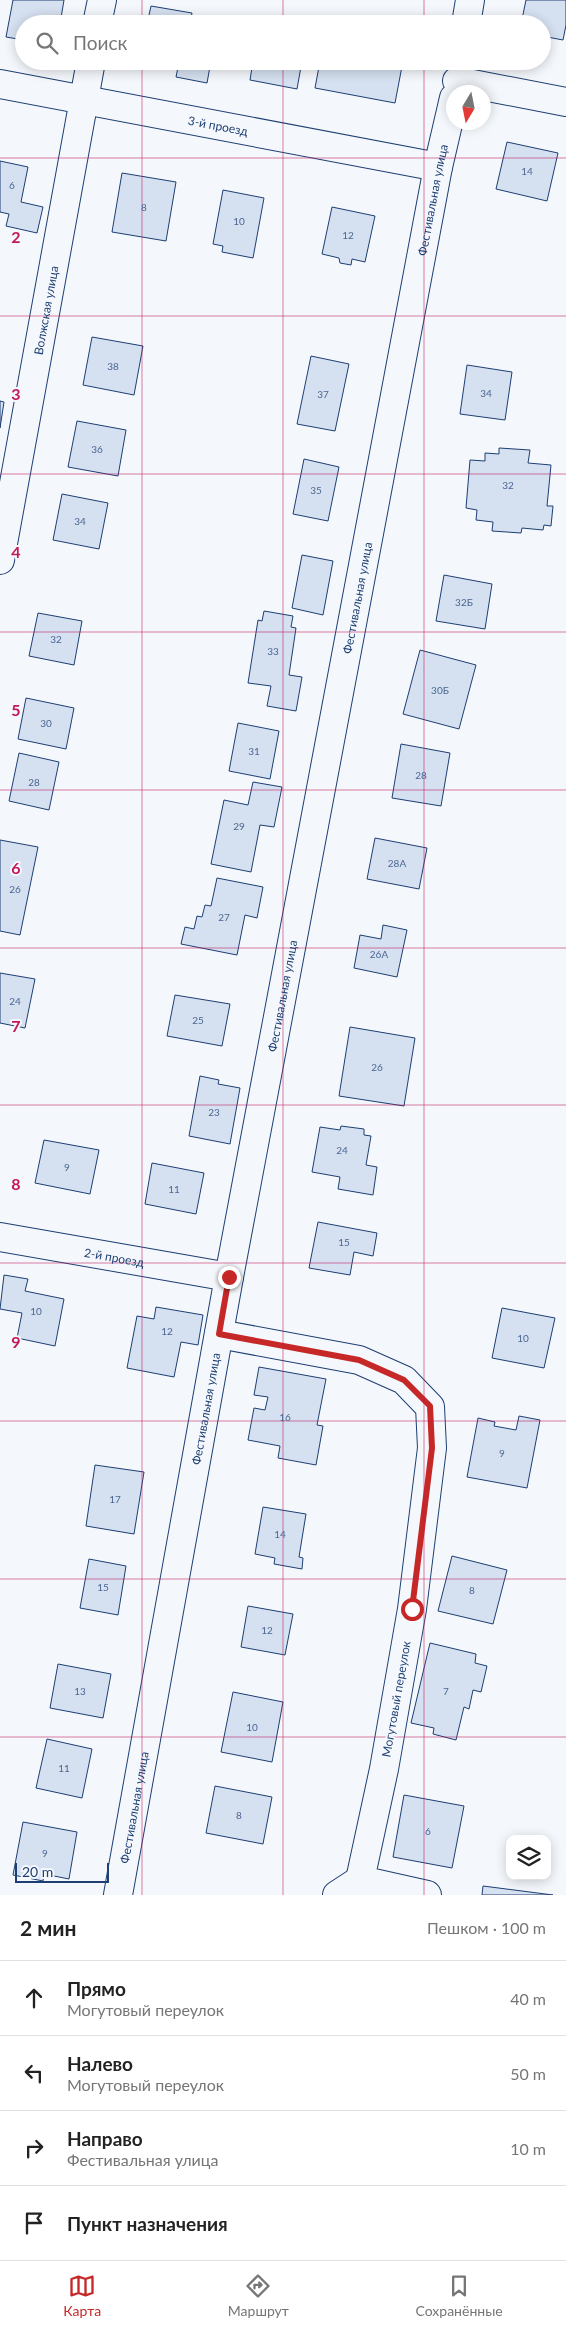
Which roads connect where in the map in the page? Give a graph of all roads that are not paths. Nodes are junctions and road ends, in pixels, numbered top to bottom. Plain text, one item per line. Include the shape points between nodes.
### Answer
1 (102, 0) edge
2 (470, 0) edge
3 (99, 15) edge
4 (468, 15) edge
5 (89, 70) edge
6 (456, 83) edge
7 (0, 84) edge
8 (84, 99) junction
9 (566, 102) edge
10 (438, 167) junction
11 (0, 560) edge
12 (0, 1237) edge
13 (229, 1277) junction
14 (219, 1334) junction
15 (360, 1880) junction
16 (118, 1895) edge
17 (337, 1895) edge
18 (427, 1895) edge

1 - 3 street
2 - 4 street
5 - 8 street, Волжская улица
6 - 9 street
6 - 10 street, Фестивальная улица
7 - 8 street, 3-й проезд
8 - 10 street, 3-й проезд
8 - 11 street, Волжская улица
10 - 13 street, Фестивальная улица
12 - 13 street, 2-й проезд
13 - 14 street, Фестивальная улица
14 - 15 street, Могутовый переулок via 359,1360 404,1380 430,1406 432,1448 412,1609 384,1769
14 - 16 street, Фестивальная улица
15 - 17 street
15 - 18 street

